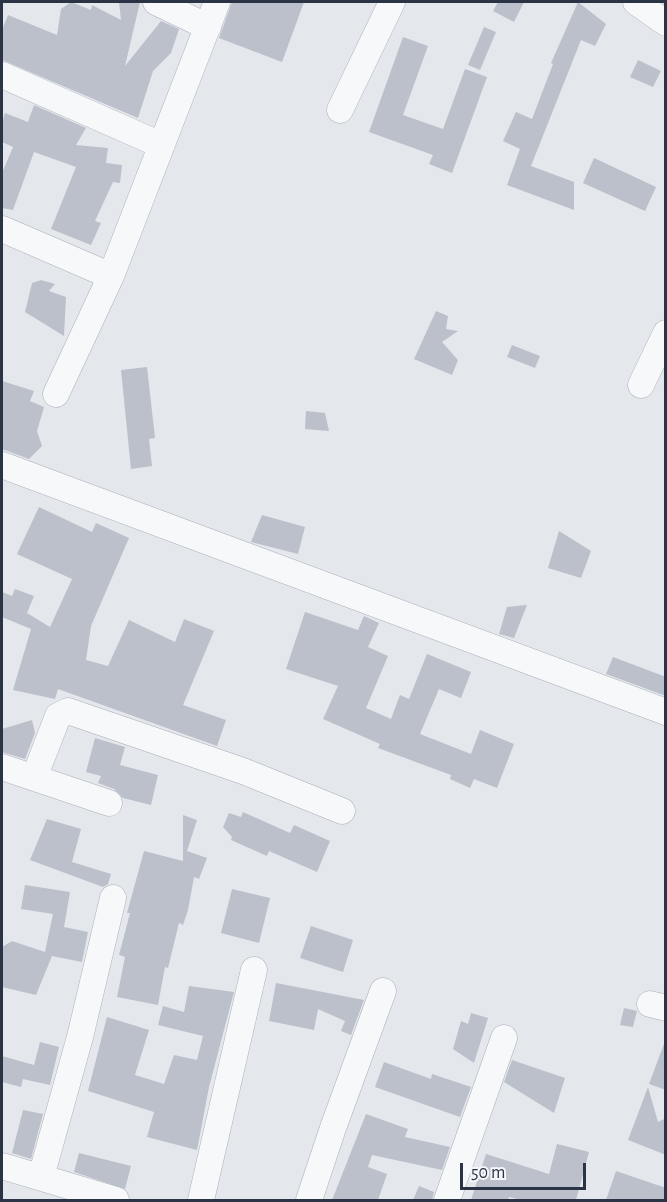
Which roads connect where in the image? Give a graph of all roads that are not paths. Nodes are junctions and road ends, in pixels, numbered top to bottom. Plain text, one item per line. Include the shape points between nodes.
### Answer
1 (156, 2) edge
2 (217, 2) edge
3 (392, 2) edge
4 (636, 2) edge
5 (662, 14) edge
6 (208, 27) junction
7 (2, 75) edge
8 (340, 110) dead end
9 (161, 145) junction
10 (2, 229) edge
11 (111, 276) junction
12 (666, 333) edge
13 (641, 385) dead end
14 (56, 394) dead end
15 (2, 465) edge
16 (666, 712) edge
17 (2, 767) edge
18 (34, 778) junction
19 (109, 803) dead end
20 (342, 811) dead end
21 (113, 898) dead end
22 (254, 970) dead end
23 (383, 991) dead end
24 (504, 1038) dead end
25 (2, 1166) edge
26 (41, 1177) junction
27 (116, 1200) edge
28 (201, 1200) edge
29 (309, 1200) edge
30 (447, 1200) edge

1 - 6 street
2 - 6 street
3 - 8 street
4 - 5 street
6 - 9 street
7 - 9 street
9 - 11 street
10 - 11 street
11 - 14 street
12 - 13 street
15 - 16 street
17 - 18 street
18 - 19 street
18 - 20 street via 58,716 68,711 232,767
21 - 26 street
22 - 28 street
23 - 29 street
24 - 30 street
25 - 26 street
26 - 27 street

